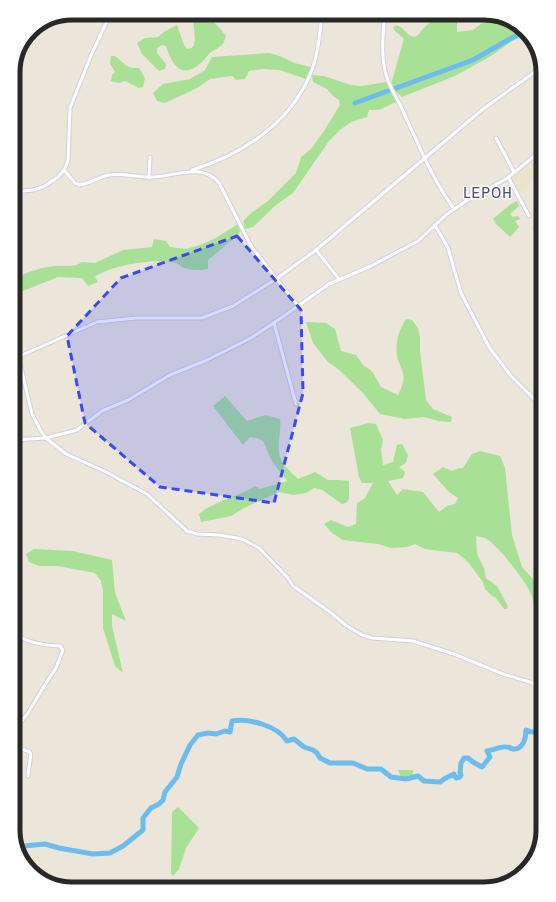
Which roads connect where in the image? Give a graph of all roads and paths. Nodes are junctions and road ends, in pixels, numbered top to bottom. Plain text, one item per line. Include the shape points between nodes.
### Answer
1 (108, 20) edge
2 (321, 20) edge
3 (384, 20) edge
4 (536, 71) edge
5 (496, 138) dead end
6 (534, 157) joint
7 (150, 158) dead end
8 (424, 160) junction
9 (536, 160) edge
10 (64, 170) junction
11 (190, 171) junction
12 (514, 172) junction
13 (508, 177) junction
14 (149, 178) junction
15 (20, 191) edge
16 (454, 210) junction
17 (529, 216) dead end
18 (435, 225) junction
19 (316, 250) junction
20 (276, 279) junction
21 (339, 279) junction
22 (298, 306) junction
23 (274, 323) junction
24 (20, 357) edge
25 (20, 365) edge
26 (536, 401) edge
27 (296, 404) dead end
28 (46, 438) junction
29 (20, 440) edge
30 (20, 638) edge
31 (536, 684) edge
32 (20, 723) edge
33 (20, 748) edge
34 (28, 776) dead end

1 - 10 street via 70,105 68,161
2 - 11 street via 313,68 287,113 277,124 240,150
3 - 8 street via 382,51 385,72
4 - 8 street via 483,109
5 - 12 street
6 - 9 street
6 - 12 street
7 - 14 street
8 - 16 street
8 - 19 street
10 - 14 street via 80,185 112,175
10 - 15 street via 43,187
11 - 14 street
11 - 20 street via 205,173 219,183 245,237
12 - 13 street
13 - 16 street
13 - 17 street
16 - 18 street
18 - 21 street via 412,245
18 - 26 street via 448,248 461,293 489,347 511,376
19 - 20 street
19 - 21 street
20 - 22 street
20 - 24 street via 233,306 211,315 97,322
21 - 22 street
22 - 23 street
23 - 27 street
23 - 28 street via 219,355 175,372 128,400 102,411 77,430
25 - 28 street via 32,414
28 - 29 street
28 - 31 street via 66,454 147,494 187,531 236,538 259,548 293,586 362,635 420,643
30 - 32 street via 34,643 60,646 63,650 56,668
33 - 34 street via 30,752

